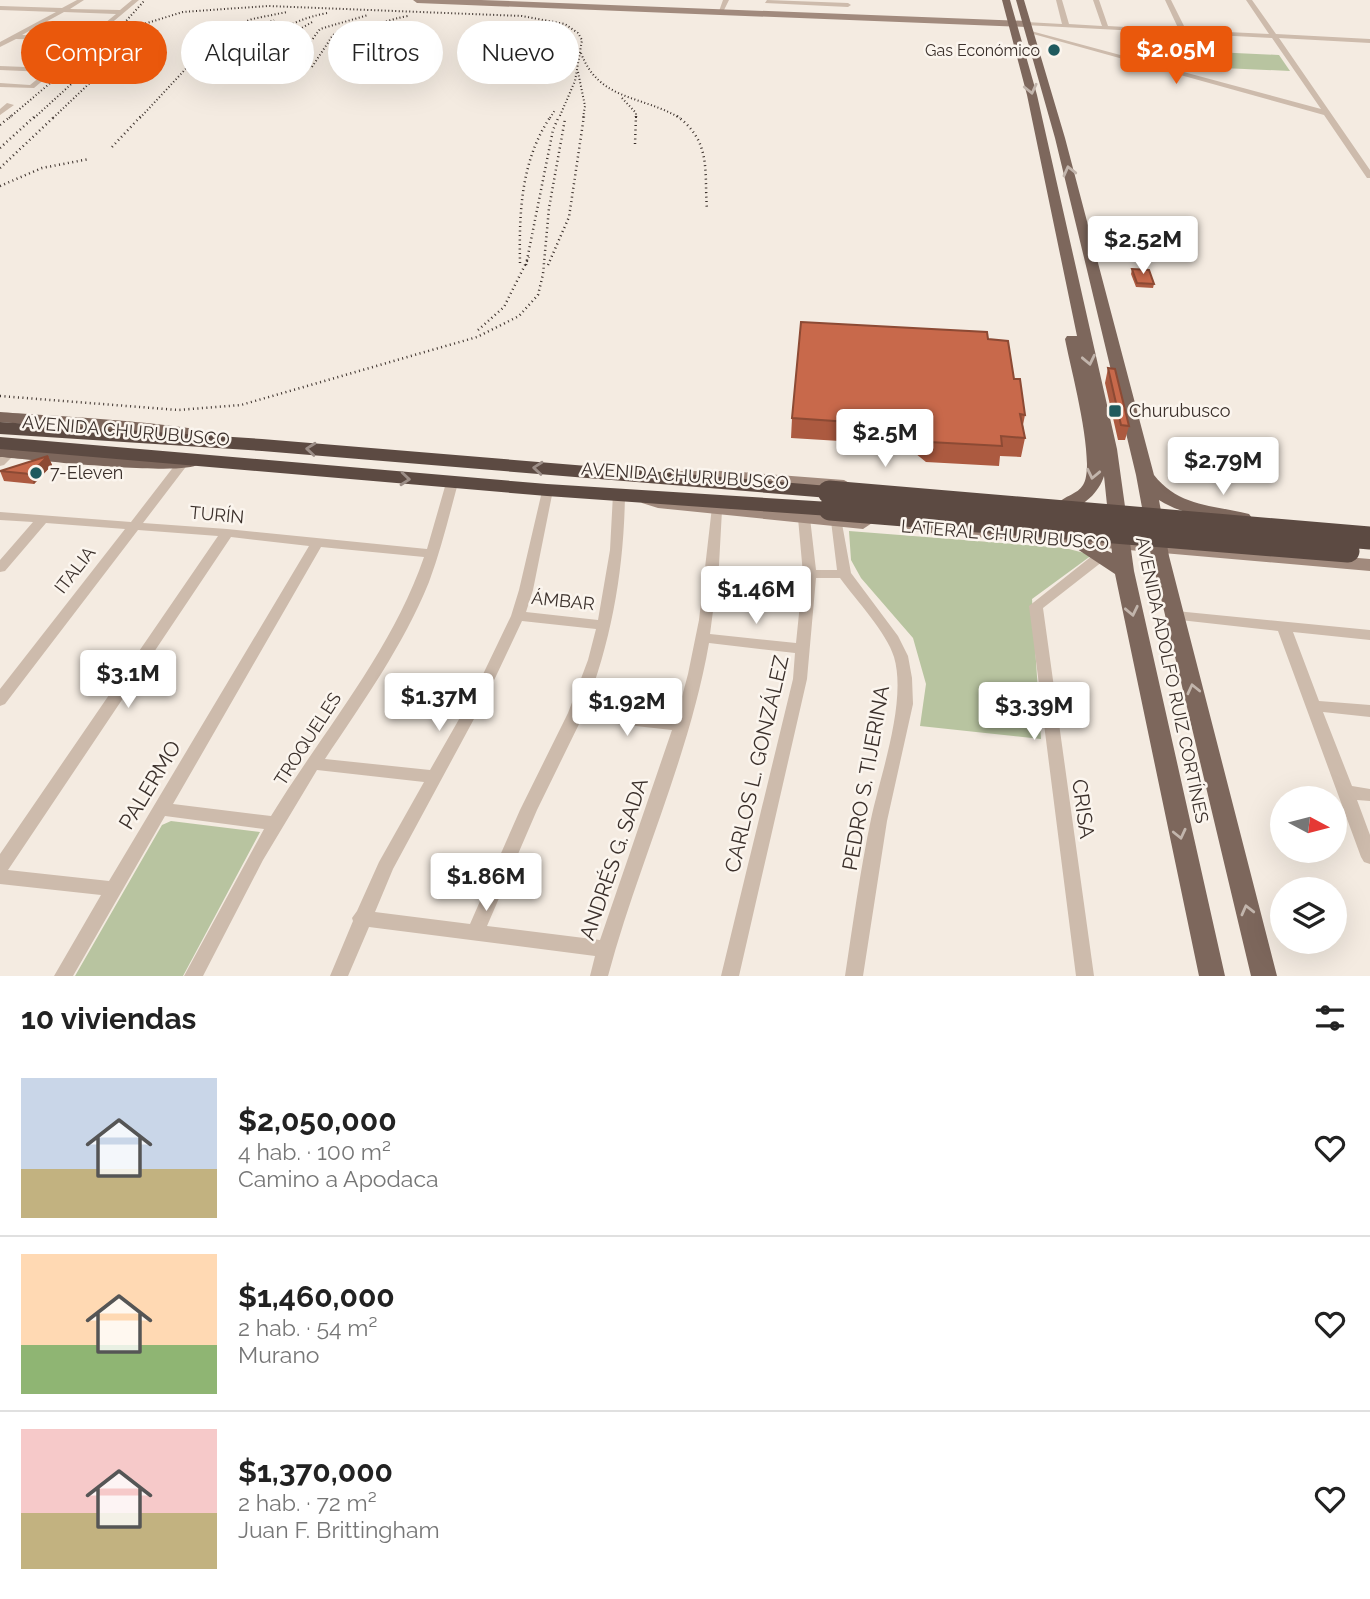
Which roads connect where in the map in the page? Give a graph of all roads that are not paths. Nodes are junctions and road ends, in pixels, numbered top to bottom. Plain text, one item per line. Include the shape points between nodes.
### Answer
1 (81, 0) edge
2 (136, 0) edge
3 (416, 0) edge
4 (647, 0) edge
5 (684, 0) edge
6 (726, 0) edge
7 (1006, 0) edge
8 (1020, 0) edge
9 (1059, 0) edge
10 (1096, 0) edge
11 (1168, 0) edge
12 (1249, 0) edge
13 (484, 1) edge
14 (767, 1) edge
15 (849, 2) edge
16 (563, 3) edge
17 (603, 4) edge
18 (0, 8) edge
19 (63, 10) junction
20 (641, 10) junction
21 (121, 12) junction
22 (678, 12) junction
23 (720, 13) junction
24 (763, 15) junction
25 (847, 18) junction
26 (111, 21) edge
27 (1066, 26) junction
28 (1023, 27) junction
29 (1106, 28) junction
30 (1183, 31) junction
31 (0, 36) edge
32 (1274, 36) junction
33 (15, 37) junction
34 (21, 37) edge
35 (1370, 41) edge
36 (0, 45) edge
37 (0, 68) edge
38 (21, 69) edge
39 (36, 84) edge
40 (0, 85) edge
41 (1317, 98) junction
42 (1277, 99) junction
43 (0, 104) edge
44 (0, 113) edge
45 (1329, 114) junction
46 (1370, 176) edge
47 (1068, 263) junction
48 (0, 418) edge
49 (0, 428) edge
50 (262, 445) junction
51 (2, 452) edge
52 (182, 464) junction
53 (249, 465) junction
54 (1145, 475) junction
55 (655, 477) junction
56 (452, 482) junction
57 (547, 490) junction
58 (619, 494) junction
59 (641, 496) junction
60 (1066, 504) junction
61 (832, 507) junction
62 (1115, 508) junction
63 (716, 510) junction
64 (1151, 510) junction
65 (1196, 514) junction
66 (0, 516) edge
67 (804, 518) junction
68 (1246, 518) junction
69 (42, 520) junction
70 (133, 527) junction
71 (1370, 528) edge
72 (227, 533) junction
73 (1370, 538) edge
74 (1074, 541) joint
75 (317, 543) junction
76 (1159, 548) junction
77 (1111, 550) junction
78 (1207, 552) junction
79 (1370, 552) edge
80 (430, 554) junction
81 (1260, 556) junction
82 (1370, 565) edge
83 (0, 568) edge
84 (810, 574) junction
85 (844, 574) junction
86 (518, 616) junction
87 (1176, 616) junction
88 (604, 625) junction
89 (1284, 626) junction
90 (1370, 635) edge
91 (704, 638) junction
92 (804, 649) junction
93 (0, 700) edge
94 (1316, 705) junction
95 (1370, 711) edge
96 (576, 714) junction
97 (682, 725) junction
98 (314, 764) junction
99 (434, 776) junction
100 (1345, 786) edge
101 (1348, 792) edge
102 (1348, 795) edge
103 (1370, 795) edge
104 (160, 809) junction
105 (277, 824) junction
106 (1370, 857) edge
107 (0, 868) edge
108 (0, 877) edge
109 (112, 889) junction
110 (361, 918) junction
111 (476, 931) junction
112 (605, 950) junction
113 (63, 976) edge
114 (193, 976) edge
115 (339, 976) edge
116 (598, 976) edge
117 (730, 976) edge
118 (854, 976) edge
119 (1085, 976) edge
120 (1212, 976) edge
121 (1264, 976) edge

1 - 19 street
2 - 21 street
3 - 13 street
4 - 20 street
5 - 22 street
6 - 23 street
7 - 28 main road
8 - 28 main road
9 - 27 street
10 - 29 street
11 - 30 street
12 - 32 street
13 - 16 street
14 - 15 street
14 - 24 street
15 - 25 street
16 - 17 street
17 - 20 street
18 - 19 street
19 - 21 street
19 - 33 street
20 - 22 street
21 - 26 street
22 - 23 street
23 - 24 street
24 - 25 street
25 - 28 street
27 - 28 street
27 - 29 street
28 - 42 street
28 -> 47 main road, AVENIDA ADOLFO RUIZ CORTÍNES via 1032,95
54 -> 28 main road, AVENIDA ADOLFO RUIZ CORTÍNES via 1060,138
29 - 30 street
30 - 32 street
31 - 33 street
32 - 35 street
32 - 41 street
33 - 34 street
33 - 36 street
37 - 38 street
39 - 40 street
41 - 42 street
41 - 45 street
42 - 45 street
43 - 44 street via 10,105
45 - 46 street
47 -> 60 main road via 1065,302 1096,462 1090,490
47 -> 62 main road, AVENIDA ADOLFO RUIZ CORTÍNES via 1109,450
48 - 50 main road, AVENIDA CHURUBUSCO via 161,429
49 - 50 highway, AVENIDA CHURUBUSCO
55 -> 50 highway, AVENIDA CHURUBUSCO
51 - 52 main road, AVENIDA CHURUBUSCO
51 - 53 highway, AVENIDA CHURUBUSCO via 142,453
52 - 53 main road, AVENIDA CHURUBUSCO
52 - 70 street, ITALIA
53 -> 56 highway, AVENIDA CHURUBUSCO
54 - 64 main road, AVENIDA ADOLFO RUIZ CORTÍNES
54 - 68 main road via 1155,491 1179,505
55 - 60 street, LATERAL CHURUBUSCO via 728,476
55 - 61 highway, AVENIDA CHURUBUSCO
56 - 57 highway, AVENIDA CHURUBUSCO
56 - 80 street, TROQUELES
57 - 58 highway, AVENIDA CHURUBUSCO
57 - 86 street
58 - 59 highway, AVENIDA CHURUBUSCO
58 - 88 street via 615,563
59 - 61 highway, AVENIDA CHURUBUSCO
59 - 63 street, LATERAL CHURUBUSCO via 658,503
60 - 62 street, LATERAL CHURUBUSCO
61 - 67 street, LATERAL CHURUBUSCO
61 - 73 highway, AVENIDA CHURUBUSCO, bridge
61 - 74 street, LATERAL CHURUBUSCO
61 - 79 highway, AVENIDA CHURUBUSCO, bridge
61 - 85 street, PEDRO S. TIJERINA
62 - 64 street, LATERAL CHURUBUSCO
62 - 77 main road, AVENIDA ADOLFO RUIZ CORTÍNES
63 - 67 street, LATERAL CHURUBUSCO
63 - 91 street, ANDRÉS G. SADA
64 - 65 street, LATERAL CHURUBUSCO
64 - 76 main road, AVENIDA ADOLFO RUIZ CORTÍNES
65 - 68 street, LATERAL CHURUBUSCO
65 - 78 street
66 - 69 street, TURÍN
67 - 84 street, CARLOS L. GONZÁLEZ
68 - 71 street, LATERAL CHURUBUSCO
68 - 81 street
69 - 70 street, TURÍN
69 - 83 street
70 - 72 street, TURÍN
70 - 93 street, ITALIA
72 - 75 street, TURÍN
72 - 107 street
74 - 77 main road
75 - 80 street, TURÍN
75 - 104 street, PALERMO
76 - 77 street, LATERAL CHURUBUSCO
76 - 78 street, LATERAL CHURUBUSCO
76 - 87 main road, AVENIDA ADOLFO RUIZ CORTÍNES
77 - 119 street, CRISA via 1035,606
77 -> 120 main road, AVENIDA ADOLFO RUIZ CORTÍNES via 1124,571
78 - 81 street, LATERAL CHURUBUSCO
80 - 98 street, TROQUELES via 396,635
81 - 82 street, LATERAL CHURUBUSCO
84 - 85 street
84 - 92 street, CARLOS L. GONZÁLEZ
85 - 118 street, PEDRO S. TIJERINA via 891,636 905,678 905,704 879,821
86 - 88 street, ÁMBAR
86 - 99 street
87 - 89 street
121 -> 87 main road, AVENIDA ADOLFO RUIZ CORTÍNES
88 - 96 street
89 - 90 street
89 - 94 street
91 - 92 street
91 - 97 street, ANDRÉS G. SADA
92 - 117 street, CARLOS L. GONZÁLEZ
94 - 95 street
94 - 100 street
96 - 97 street
96 - 111 street via 547,768
97 - 112 street, ANDRÉS G. SADA
98 - 99 street
98 - 105 street, TROQUELES
99 - 110 street
101 - 103 street
102 - 106 street
104 - 105 street
104 - 109 street, PALERMO
105 - 114 street, TROQUELES
108 - 109 street
109 - 113 street, PALERMO
110 - 111 street
110 - 115 street
111 - 112 street
112 - 116 street, ANDRÉS G. SADA

